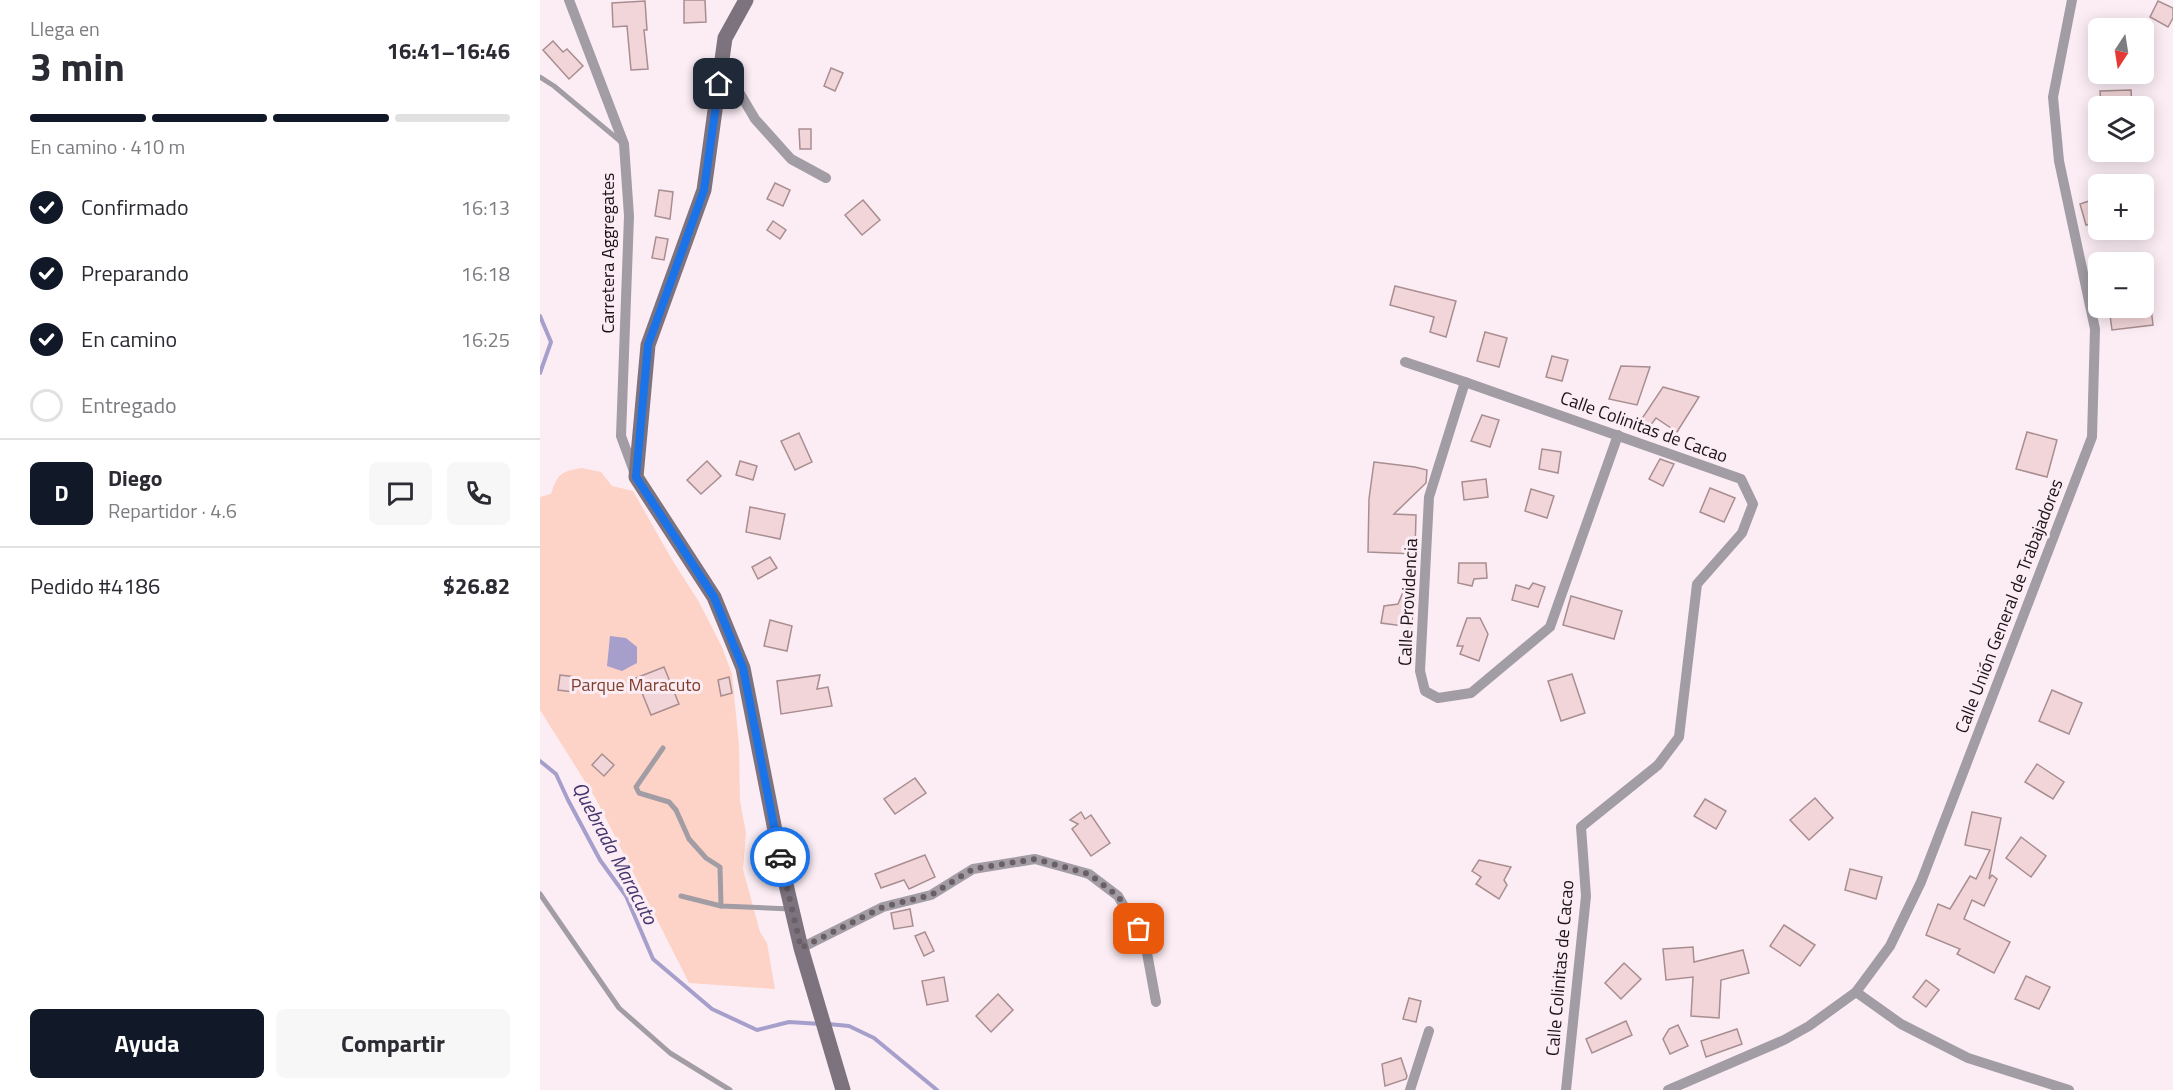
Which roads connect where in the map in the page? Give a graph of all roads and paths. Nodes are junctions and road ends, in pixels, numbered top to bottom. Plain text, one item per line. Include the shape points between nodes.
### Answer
1 (569, 0) edge
2 (746, 0) edge
3 (2072, 0) edge
4 (722, 62) junction
5 (540, 77) edge
6 (624, 144) junction
7 (826, 178) dead end
8 (1405, 362) dead end
9 (1465, 382) junction
10 (1618, 435) junction
11 (636, 477) junction
12 (663, 748) dead end
13 (540, 894) edge
14 (681, 896) dead end
15 (721, 906) junction
16 (792, 909) junction
17 (801, 948) junction
18 (1856, 992) junction
19 (1156, 1002) dead end
20 (1429, 1031) dead end
21 (730, 1090) edge
22 (843, 1090) edge
23 (1410, 1090) edge
24 (1566, 1090) edge
25 (1668, 1090) edge
26 (2069, 1090) edge

1 - 6 street, Carretera Aggregates
2 - 4 street via 725,38
3 - 18 street, Calle Unión General de Trabajadores via 2053,97 2059,161 2095,329 2092,437 1921,882 1890,946
4 - 7 street via 755,119 791,159
4 - 11 street via 704,190 648,345
5 - 6 lane
6 - 11 street, Carretera Aggregates via 629,216 621,436
8 - 9 street, Calle Colinitas de Cacao
9 - 10 street, Calle Colinitas de Cacao
9 - 10 street, Calle Providencia via 1429,497 1420,671 1425,691 1438,698 1472,693 1550,627
10 - 24 street, Calle Colinitas de Cacao via 1741,479 1753,504 1742,533 1697,584 1679,737 1658,765 1581,827 1586,896
11 - 16 street via 714,597 743,668
12 - 15 lane via 636,787 639,793 669,802 689,839 720,867
13 - 21 lane via 619,1008 670,1053
14 - 15 lane
15 - 16 lane
16 - 17 street
17 - 19 street via 883,907 931,895 973,869 1035,859 1089,874 1118,896 1145,942
17 - 22 street
18 - 25 street, Calle Unión General de Trabajadores via 1784,1040
18 - 26 street via 1901,1024 1968,1058
20 - 23 street

